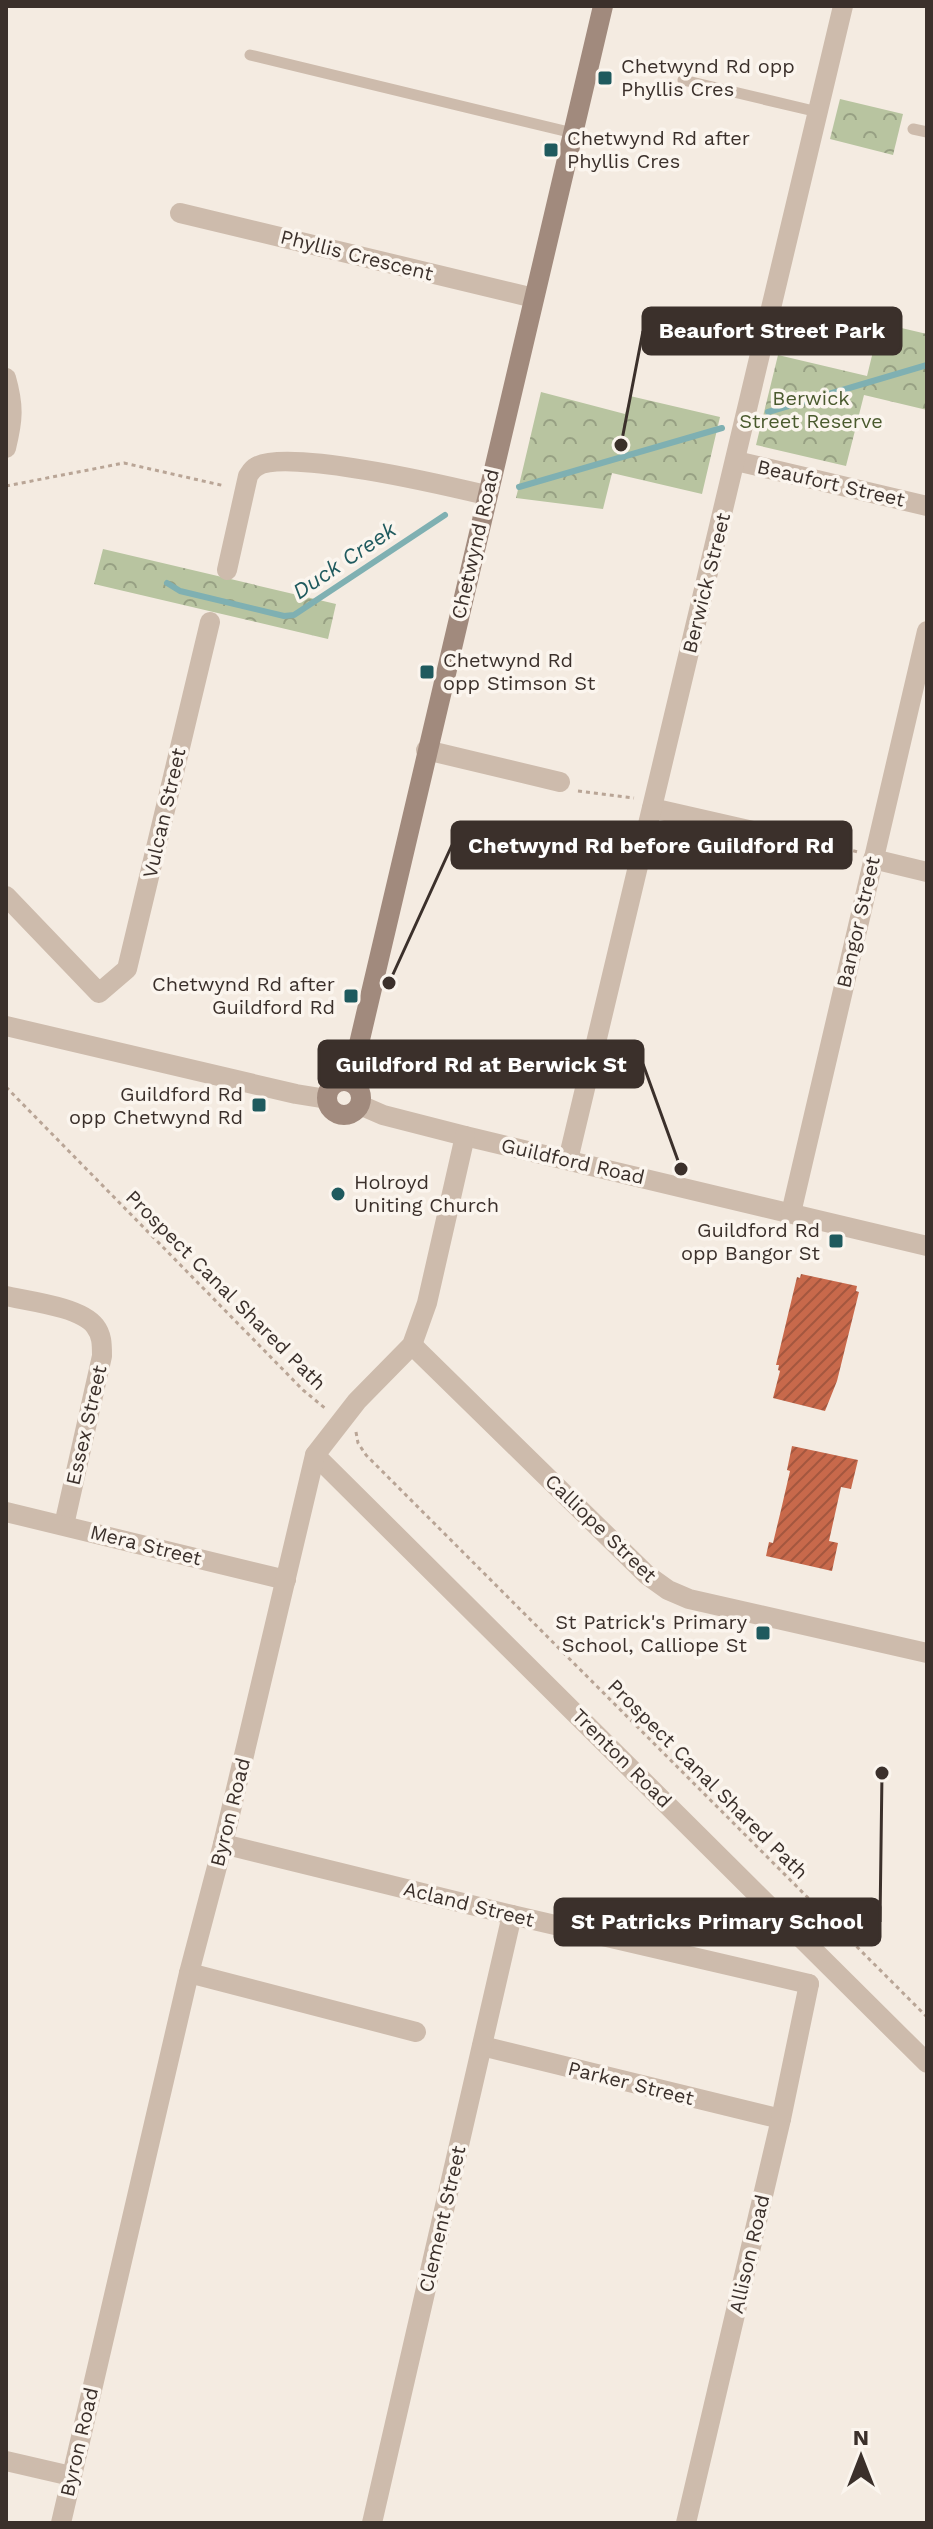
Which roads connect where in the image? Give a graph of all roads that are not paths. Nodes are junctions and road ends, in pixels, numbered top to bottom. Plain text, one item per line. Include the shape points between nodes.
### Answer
1 (603, 6) edge
2 (843, 6) edge
3 (250, 55) dead end
4 (683, 80) dead end
5 (818, 112) junction
6 (913, 129) dead end
7 (927, 132) edge
8 (573, 133) junction
9 (180, 213) dead end
10 (534, 298) junction
11 (6, 378) edge
12 (6, 448) edge
13 (736, 461) junction
14 (486, 495) junction
15 (927, 506) edge
16 (227, 570) dead end
17 (210, 622) dead end
18 (927, 631) edge
19 (426, 750) junction
20 (560, 782) road end
21 (644, 803) junction
22 (779, 837) road end
23 (873, 859) junction
24 (927, 872) edge
25 (6, 896) edge
26 (6, 1026) edge
27 (350, 1082) junction
28 (327, 1099) junction
29 (360, 1105) junction
30 (465, 1136) junction
31 (568, 1160) junction
32 (791, 1213) junction
33 (927, 1246) edge
34 (6, 1296) edge
35 (412, 1345) junction
36 (315, 1455) junction
37 (6, 1512) edge
38 (64, 1525) junction
39 (286, 1580) junction
40 (927, 1653) edge
41 (223, 1844) junction
42 (512, 1915) junction
43 (832, 1967) junction
44 (189, 1973) junction
45 (809, 1984) junction
46 (416, 2032) dead end
47 (482, 2046) junction
48 (927, 2063) edge
49 (781, 2119) junction
50 (6, 2461) edge
51 (71, 2476) junction
52 (61, 2523) edge
53 (372, 2523) edge
54 (686, 2523) edge

1 - 8 street, Chetwynd Road
2 - 5 street, Berwick Street
3 - 8 lane
4 - 5 lane
5 - 13 street, Berwick Street
6 - 7 lane
8 - 10 street, Chetwynd Road
9 - 10 street, Phyllis Crescent
10 - 14 street, Chetwynd Road
11 - 12 street via 13,420
13 - 15 street, Beaufort Street
13 - 21 street, Berwick Street
14 - 16 street via 340,465 257,465 248,476
14 - 19 street, Chetwynd Road
17 - 25 street, Vulcan Street via 127,969 99,993
18 - 23 street, Bangor Street
19 - 20 street
19 - 27 street, Chetwynd Road
21 - 22 street
21 - 31 street, Berwick Street
23 - 24 street
23 - 32 street, Bangor Street
26 - 28 street
27 - 28 street via 334,1084
27 - 29 street via 359,1089
28 - 29 street via 341,1115 352,1114
29 - 30 street, Guildford Road
30 - 31 street, Guildford Road
30 - 35 street, Byron Road via 427,1303
31 - 32 street, Guildford Road
32 - 33 street, Guildford Road
34 - 38 street, Essex Street via 80,1314 93,1323 101,1339 102,1356
35 - 36 street, Byron Road
35 - 40 street, Calliope Street via 668,1590
36 - 39 street, Byron Road
36 - 43 street, Trenton Road
37 - 38 street, Mera Street
38 - 39 street, Mera Street
39 - 41 street, Byron Road
41 - 42 street, Acland Street
41 - 44 street, Byron Road
42 - 45 street, Acland Street
42 - 47 street, Clement Street
43 - 45 street
43 - 48 street, Trenton Road
44 - 46 street
44 - 51 street, Byron Road
45 - 49 street, Allison Road
47 - 49 street, Parker Street
47 - 53 street, Clement Street
49 - 54 street, Allison Road
50 - 51 street
51 - 52 street, Byron Road

